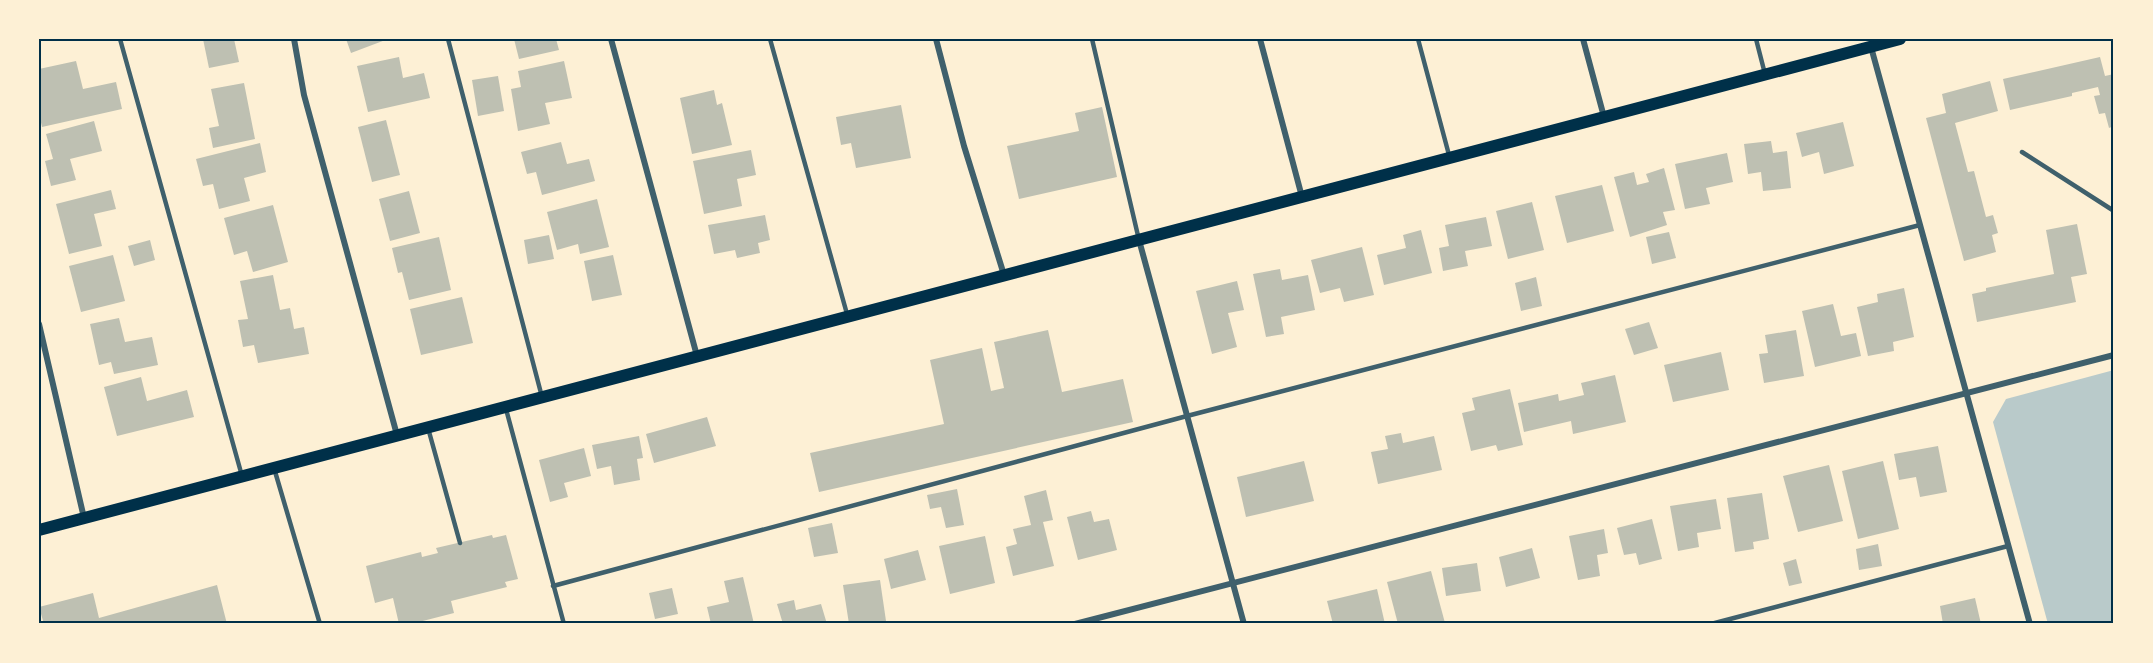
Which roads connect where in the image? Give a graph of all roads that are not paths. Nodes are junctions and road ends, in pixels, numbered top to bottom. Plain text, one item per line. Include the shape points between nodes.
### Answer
1 (120, 39) edge
2 (294, 39) edge
3 (448, 39) edge
4 (611, 39) edge
5 (770, 39) edge
6 (936, 39) edge
7 (1092, 39) edge
8 (1260, 39) edge
9 (1419, 39) edge
10 (1583, 39) edge
11 (1756, 39) edge
12 (1900, 39) edge
13 (1871, 46) junction
14 (1765, 74) junction
15 (1604, 117) junction
16 (2022, 152) dead end
17 (1450, 158) junction
18 (1302, 197) junction
19 (2114, 211) edge
20 (1920, 225) junction
21 (1139, 240) junction
22 (1004, 275) junction
23 (848, 317) junction
24 (39, 324) edge
25 (2114, 355) edge
26 (697, 356) junction
27 (1966, 393) junction
28 (542, 397) junction
29 (505, 407) junction
30 (1187, 416) junction
31 (428, 428) junction
32 (397, 436) junction
33 (274, 468) junction
34 (242, 477) junction
35 (84, 518) junction
36 (39, 530) edge
37 (460, 543) dead end
38 (2008, 546) junction
39 (1233, 583) junction
40 (553, 586) junction
41 (320, 624) edge
42 (564, 624) edge
43 (1075, 624) edge
44 (1244, 624) edge
45 (1711, 624) edge
46 (2030, 624) edge

1 - 34 lane
2 - 32 street via 304,95
3 - 28 lane
4 - 26 street
5 - 23 lane
6 - 22 street
7 - 21 lane
8 - 18 street
9 - 17 lane
10 - 15 street
11 - 14 lane
12 - 13 main road
13 - 14 main road
13 - 20 street
14 - 15 main road
15 - 17 main road
16 - 19 lane
17 - 18 main road
18 - 21 main road
20 - 27 street
20 - 30 lane
21 - 22 main road
21 - 30 street
22 - 23 main road
23 - 26 main road
24 - 35 street
25 - 27 street
26 - 28 main road
27 - 38 street
27 - 39 street
28 - 29 main road
29 - 31 main road
29 - 40 lane
30 - 39 street
30 - 40 lane
31 - 32 main road
31 - 37 lane
32 - 33 main road
33 - 34 main road
33 - 41 lane
34 - 35 main road
35 - 36 main road
38 - 45 lane
38 - 46 street
39 - 43 street
39 - 44 street
40 - 42 lane

